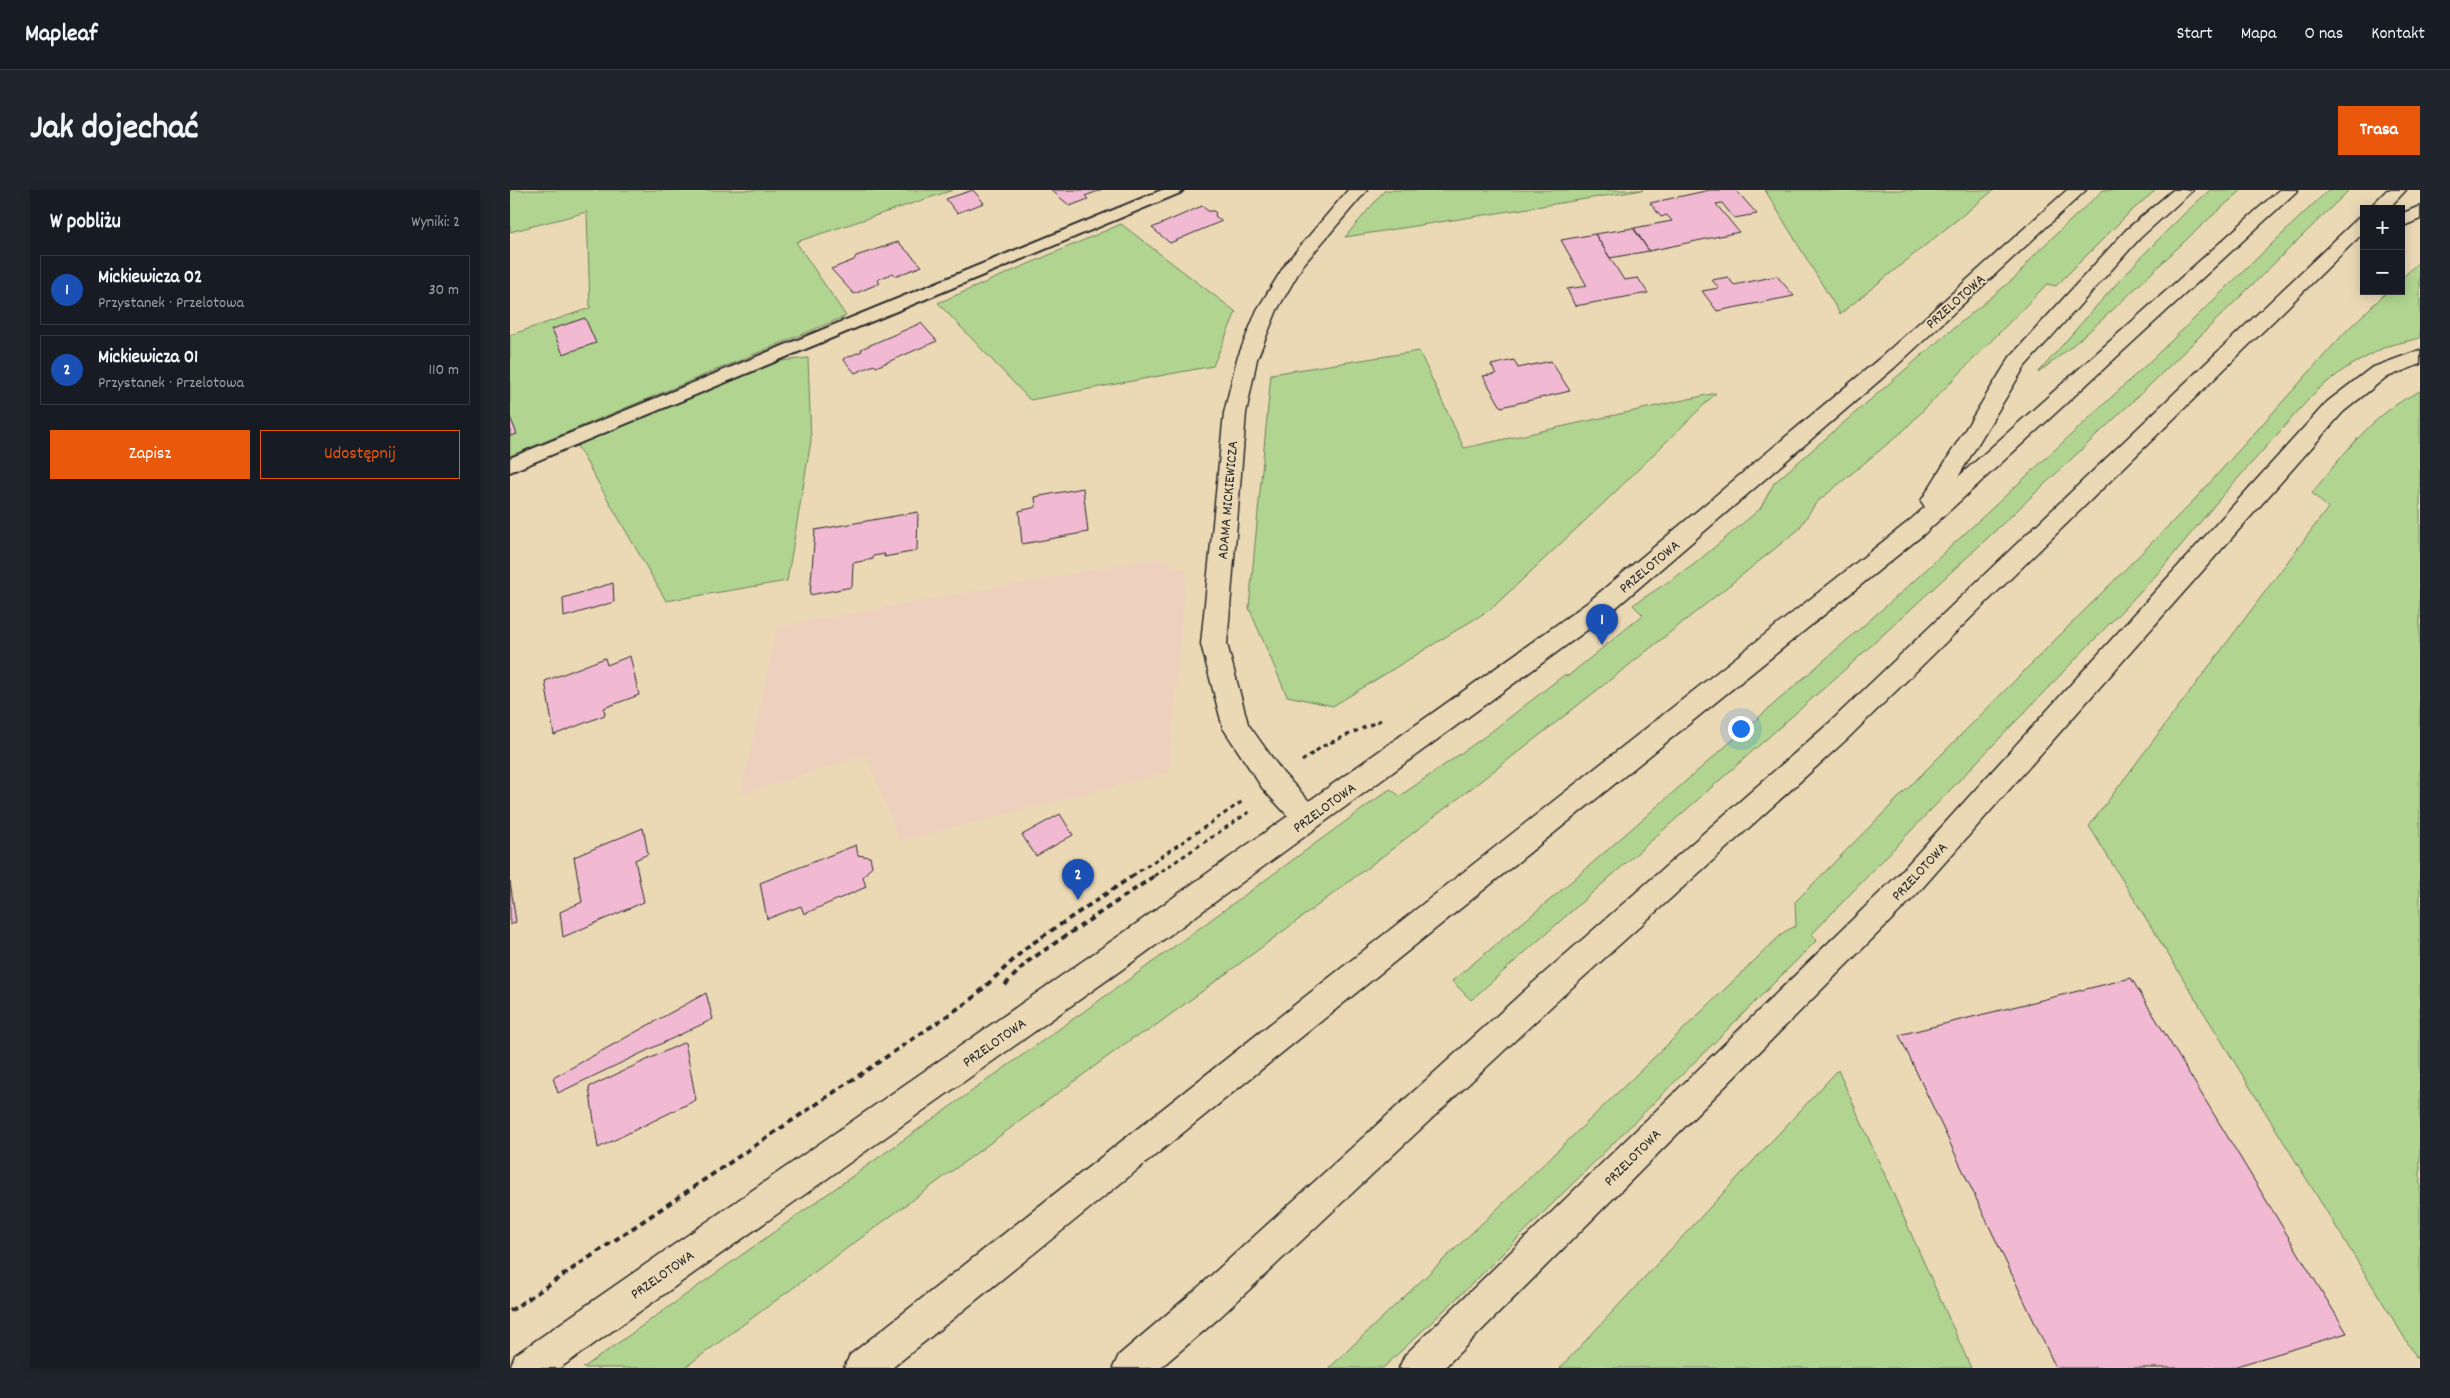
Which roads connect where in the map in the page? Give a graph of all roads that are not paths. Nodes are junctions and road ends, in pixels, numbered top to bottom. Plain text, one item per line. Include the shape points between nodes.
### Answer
1 (1175, 190) edge
2 (1358, 190) edge
3 (2076, 190) edge
4 (2184, 190) edge
5 (2289, 190) edge
6 (2396, 190) edge
7 (2382, 205) edge
8 (2420, 211) edge
9 (2405, 220) edge
10 (2360, 226) edge
11 (2360, 244) edge
12 (2320, 266) junction
13 (2414, 360) edge
14 (510, 465) edge
15 (1916, 528) junction
16 (1308, 818) junction
17 (528, 1368) edge
18 (863, 1368) edge
19 (1132, 1368) edge
20 (1418, 1368) edge

1 - 14 lane
2 - 16 main road, ADAMA MICKIEWICZA via 1295,263 1267,310 1247,359 1235,413 1214,644 1236,728 1273,781
3 - 16 main road, PRZELOTOWA via 1888,363 1596,610
4 - 15 main road via 2133,234 2016,362
5 - 15 main road
6 - 7 main road
8 - 9 main road
10 - 12 main road
11 - 12 main road
12 - 19 main road via 1837,732 1545,992 1206,1305
13 - 20 main road, PRZELOTOWA via 2378,373 2335,407 1907,885
15 - 18 main road
16 - 17 main road, PRZELOTOWA

